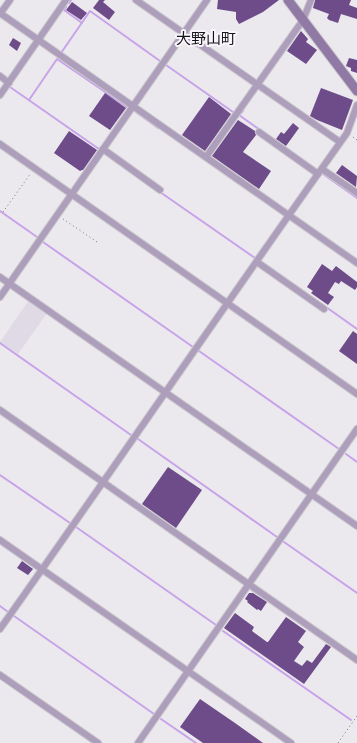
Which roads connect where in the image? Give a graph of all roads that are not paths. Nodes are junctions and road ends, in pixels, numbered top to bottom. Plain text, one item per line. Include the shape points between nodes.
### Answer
1 (10, 0) edge
2 (207, 0) edge
3 (288, 0) edge
4 (311, 0) edge
5 (64, 1) edge
6 (138, 1) edge
7 (0, 14) edge
8 (303, 20) junction
9 (184, 33) junction
10 (39, 40) junction
11 (0, 76) edge
12 (9, 83) junction
13 (257, 85) junction
14 (356, 89) edge
15 (0, 95) edge
16 (357, 105) edge
17 (133, 106) junction
18 (259, 132) dead end
19 (340, 142) junction
20 (0, 144) edge
21 (103, 149) junction
22 (206, 157) junction
23 (320, 171) junction
24 (160, 190) dead end
25 (357, 193) edge
26 (72, 194) junction
27 (289, 215) junction
28 (257, 262) junction
29 (357, 263) edge
30 (0, 277) edge
31 (9, 283) junction
32 (0, 297) edge
33 (227, 304) junction
34 (324, 310) dead end
35 (165, 392) junction
36 (357, 394) edge
37 (0, 410) edge
38 (357, 429) edge
39 (104, 483) junction
40 (312, 494) junction
41 (357, 526) edge
42 (0, 540) edge
43 (42, 569) junction
44 (249, 584) junction
45 (0, 629) edge
46 (357, 660) edge
47 (188, 671) junction
48 (0, 675) edge
49 (98, 743) edge
50 (138, 743) edge
51 (291, 743) edge

1 - 7 street
2 - 9 street
3 - 8 main road
4 - 8 street
5 - 10 street
6 - 9 street
7 - 10 street
8 - 13 street
8 - 14 main road
9 - 13 street
9 - 17 street
10 - 12 street
10 - 17 street
11 - 12 street
12 - 15 street
13 - 19 street
13 - 22 street
16 - 19 street via 347,133
17 - 21 street
17 - 22 street
18 - 23 street
19 - 23 street
20 - 26 street
21 - 24 street
21 - 26 street
22 - 27 street
23 - 25 street
23 - 27 street
26 - 31 street
26 - 33 street
27 - 28 street
27 - 29 street
28 - 33 street
28 - 34 street
30 - 31 street
31 - 32 street
31 - 35 street
33 - 35 street
33 - 36 street
35 - 39 street
35 - 40 street
37 - 39 street
38 - 40 street
39 - 43 street
39 - 44 street
40 - 41 street
40 - 44 street
42 - 43 street
43 - 45 street
43 - 47 street
44 - 46 street
44 - 47 street
47 - 50 street
47 - 51 street
48 - 49 street

